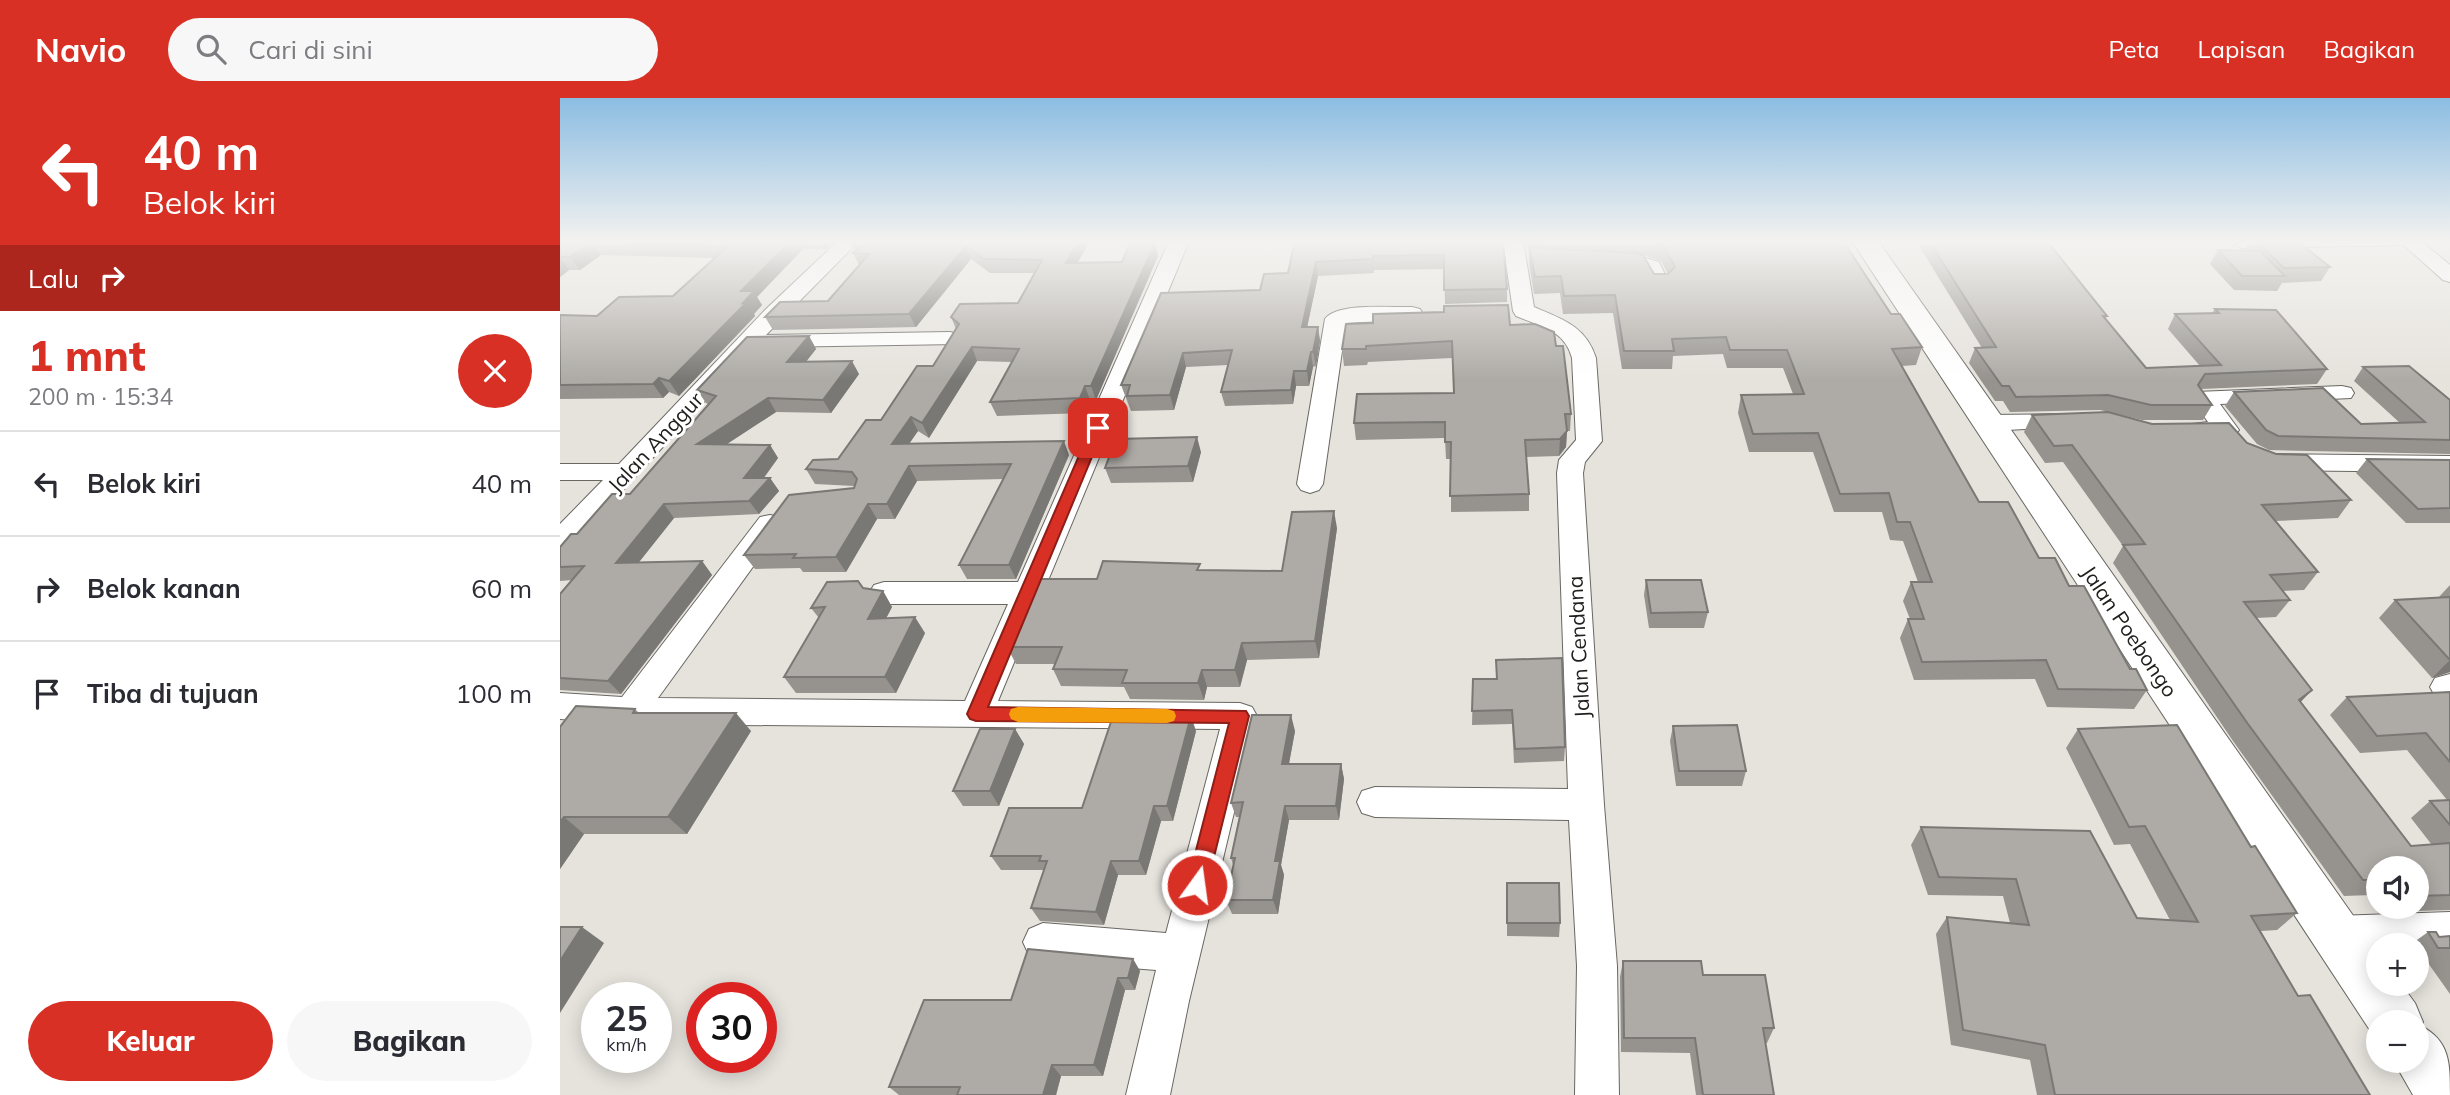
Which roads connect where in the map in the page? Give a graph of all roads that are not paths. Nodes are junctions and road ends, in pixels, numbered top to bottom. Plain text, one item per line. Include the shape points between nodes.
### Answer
1 (797, 288) edge
2 (1159, 288) edge
3 (1512, 288) edge
4 (1897, 288) edge
5 (1428, 313) edge
6 (950, 339) edge
7 (747, 340) junction
8 (2342, 393) dead end
9 (2086, 420) edge
10 (1989, 422) junction
11 (2226, 430) junction
12 (2170, 431) edge
13 (2450, 464) edge
14 (560, 472) edge
15 (627, 472) junction
16 (1310, 484) dead end
17 (787, 500) edge
18 (560, 541) edge
19 (884, 593) edge
20 (1027, 593) junction
21 (560, 706) edge
22 (630, 711) junction
23 (976, 714) junction
24 (1375, 802) dead end
25 (1586, 805) junction
26 (2450, 930) edge
27 (2336, 935) junction
28 (1043, 942) dead end
29 (1180, 953) junction
30 (2388, 1010) edge
31 (2429, 1070) edge
32 (1149, 1095) edge
33 (1597, 1095) edge
34 (2446, 1095) edge

1 - 7 street, Jalan Anggur
2 - 20 street
3 - 25 street, Jalan Cendana via 1510,311 1575,335 1584,358 1589,441 1573,460 1570,473
4 - 10 main road, Jalan Poebongo
5 - 16 street via 1338,317
6 - 7 street
7 - 15 street, Jalan Anggur
8 - 11 street via 2205,397
9 - 10 street
10 - 27 main road, Jalan Poebongo
11 - 12 street
11 - 13 street via 2250,454 2276,462
14 - 15 street
15 - 18 street, Jalan Anggur
17 - 22 street
19 - 20 street
20 - 23 street
21 - 22 street
22 - 23 street
23 - 29 street via 1240,716
24 - 25 street
25 - 33 street, Jalan Cendana via 1597,966
26 - 27 street
27 - 30 main road, Jalan Poebongo
28 - 29 street
29 - 32 street
31 - 34 main road

